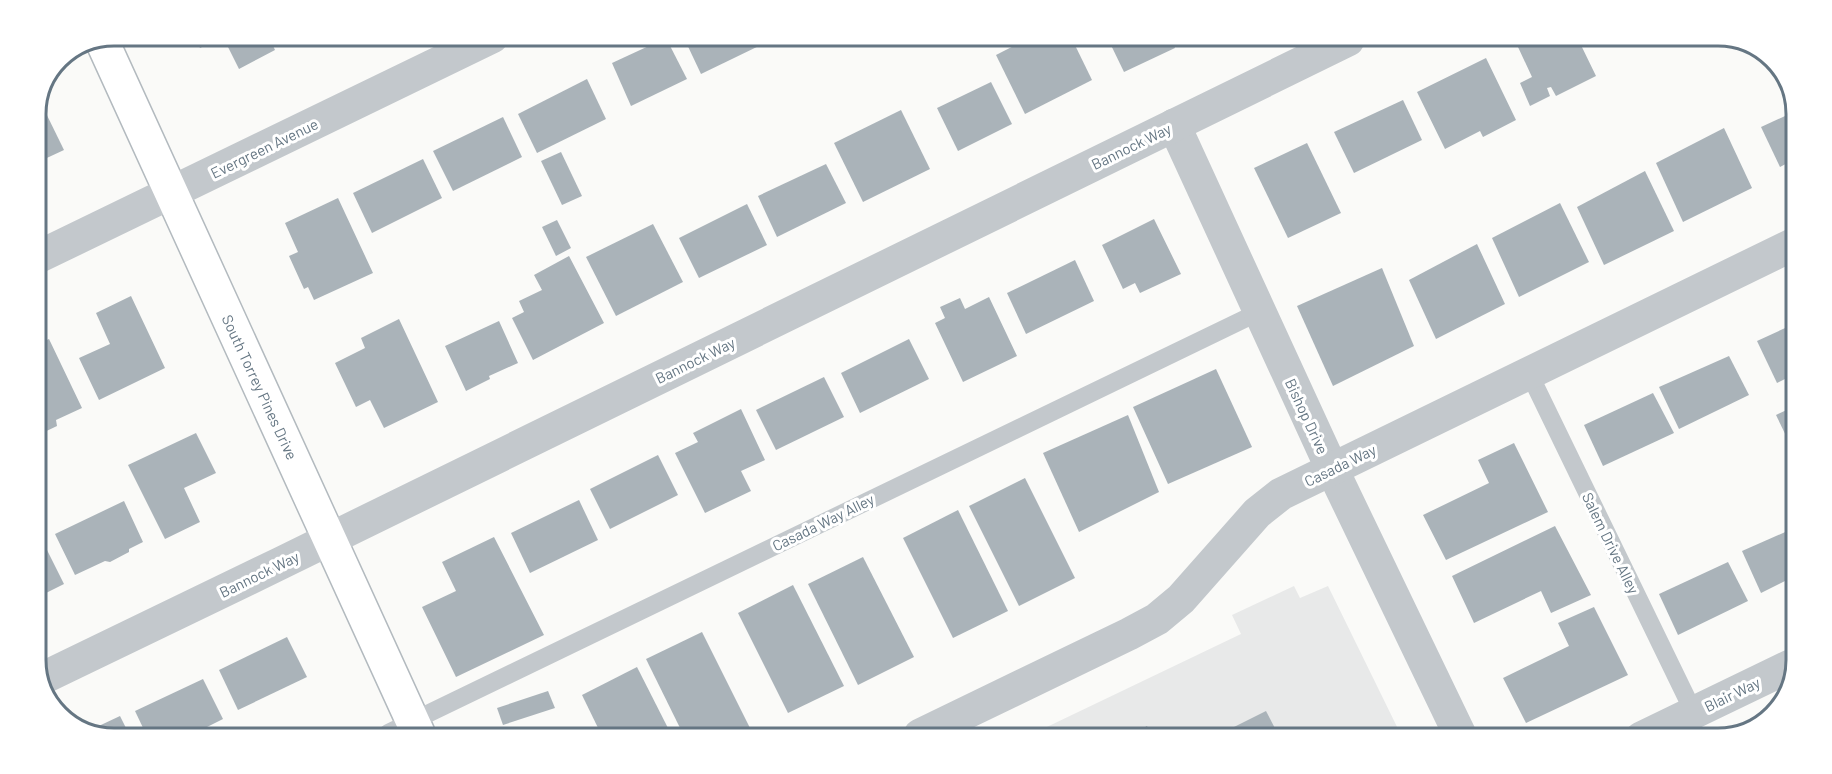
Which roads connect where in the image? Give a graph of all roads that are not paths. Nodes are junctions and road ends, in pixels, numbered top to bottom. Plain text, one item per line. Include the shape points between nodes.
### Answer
1 (473, 46) edge
2 (1336, 46) edge
3 (105, 47) edge
4 (1174, 125) junction
5 (171, 193) junction
6 (1785, 248) edge
7 (47, 253) edge
8 (1259, 312) junction
9 (1529, 373) junction
10 (1332, 469) junction
11 (330, 539) junction
12 (1785, 669) edge
13 (49, 675) edge
14 (1694, 713) junction
15 (407, 728) edge
16 (409, 728) edge
17 (934, 728) edge
18 (1457, 728) edge
19 (1662, 728) edge

1 - 5 street, Evergreen Avenue
2 - 4 street, Bannock Way
3 - 5 main road, South Torrey Pines Drive
4 - 8 street, Bishop Drive
4 - 11 street, Bannock Way
5 - 7 street, Evergreen Avenue
5 - 11 main road, South Torrey Pines Drive
6 - 9 street, Casada Way
8 - 10 street, Bishop Drive
8 - 16 lane, Casada Way Alley
9 - 10 street, Casada Way
9 - 14 lane, Salem Drive Alley
10 - 17 street, Casada Way via 1281,494 1257,513 1181,599 1157,619
10 - 18 street, Bishop Drive
11 - 13 street, Bannock Way
11 - 15 main road, South Torrey Pines Drive
12 - 14 street, Blair Way
14 - 19 street, Blair Way

